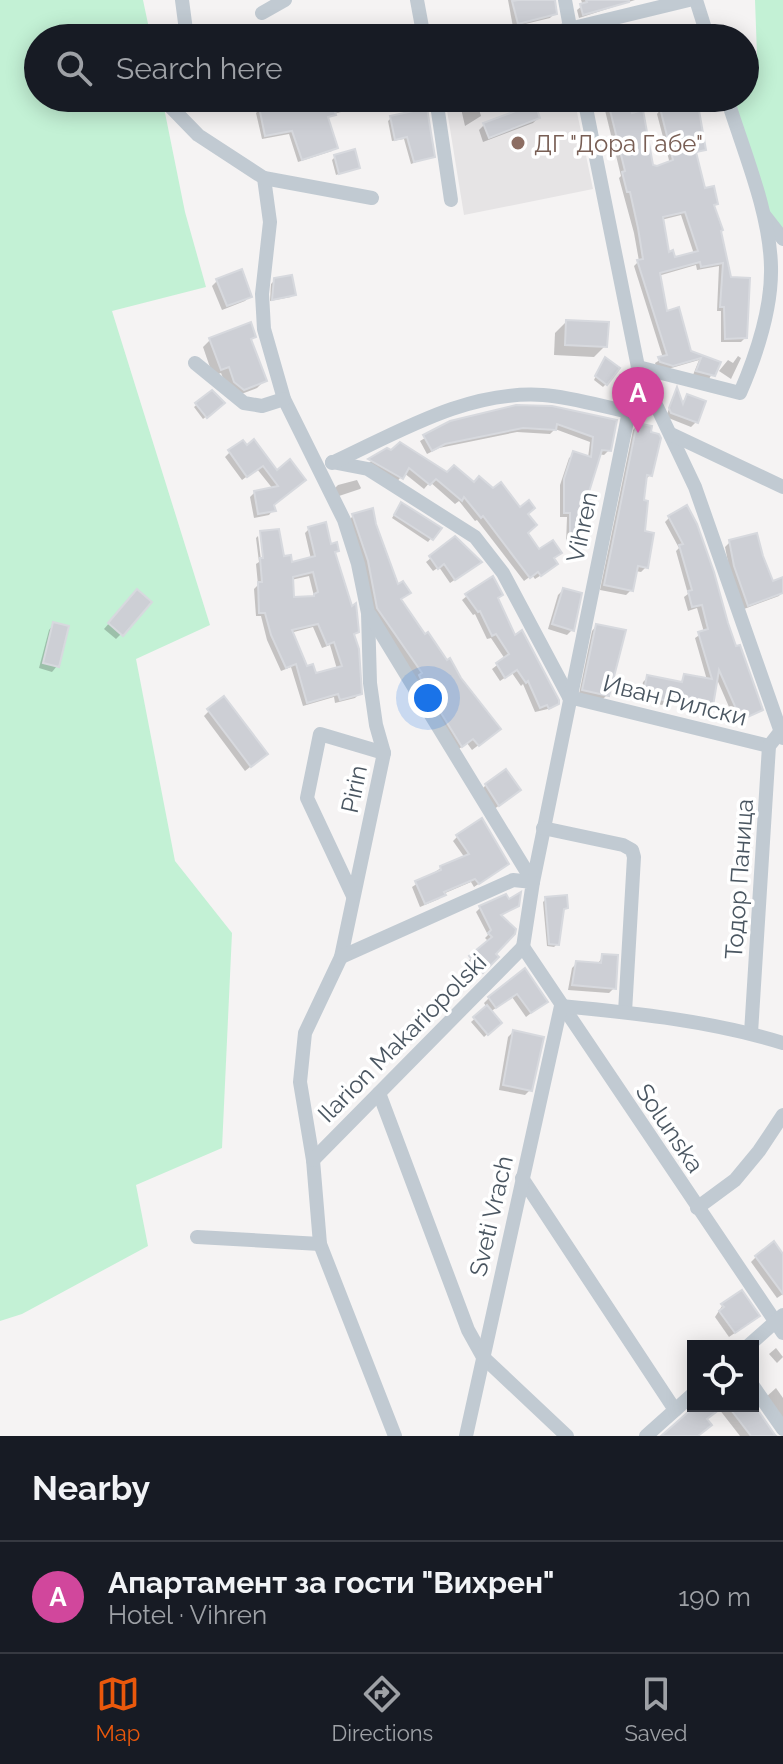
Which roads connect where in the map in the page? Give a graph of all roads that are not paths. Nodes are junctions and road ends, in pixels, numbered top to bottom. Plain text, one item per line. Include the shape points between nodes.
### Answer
1 (182, 0) edge
2 (285, 0) edge
3 (417, 0) edge
4 (565, 0) edge
5 (689, 0) edge
6 (696, 0) edge
7 (262, 13) dead end
8 (185, 24) edge
9 (421, 24) edge
10 (570, 24) edge
11 (604, 24) edge
12 (704, 24) edge
13 (177, 112) edge
14 (438, 112) edge
15 (587, 112) edge
16 (731, 112) edge
17 (264, 178) junction
18 (372, 198) dead end
19 (451, 200) dead end
20 (762, 212) junction
21 (783, 239) edge
22 (195, 363) dead end
23 (638, 367) junction
24 (284, 399) junction
25 (629, 412) junction
26 (671, 434) junction
27 (332, 462) junction
28 (316, 468) junction
29 (783, 487) edge
30 (368, 613) junction
31 (569, 697) junction
32 (778, 739) edge
33 (384, 753) junction
34 (543, 828) junction
35 (533, 882) junction
36 (353, 896) junction
37 (523, 947) junction
38 (341, 957) junction
39 (561, 1006) junction
40 (625, 1012) junction
41 (751, 1033) junction
42 (783, 1043) edge
43 (379, 1093) junction
44 (783, 1115) edge
45 (313, 1160) junction
46 (522, 1178) junction
47 (697, 1208) junction
48 (197, 1237) dead end
49 (320, 1244) junction
50 (780, 1323) edge
51 (756, 1340) edge
52 (483, 1357) junction
53 (759, 1395) edge
54 (687, 1399) edge
55 (675, 1410) junction
56 (783, 1429) edge
57 (395, 1436) edge
58 (466, 1436) edge
59 (567, 1436) edge
60 (646, 1436) edge

1 - 8 street
2 - 7 street
3 - 9 street
4 - 10 street
5 - 11 street
6 - 12 street
13 - 17 street via 198,135
14 - 19 street
15 - 23 street
16 - 20 street
17 - 18 street
17 - 24 street, Pirin via 270,222 264,329
20 - 21 street
20 - 23 street via 771,267 755,359 740,393
22 - 24 street via 244,403 262,406
23 - 25 street, Vihren
23 - 26 street
24 - 28 street, Pirin
25 - 27 street via 543,395 479,400 452,407
25 - 31 street, Vihren
26 - 29 street
26 - 32 street via 695,487
27 - 28 street
27 - 31 street via 368,469 475,537 503,573
28 - 30 street, Pirin via 344,520
30 - 33 street, Pirin via 370,683
30 - 35 street
31 - 32 street, Иван Рилски
31 - 34 street, Vihren
32 - 41 street, Тодор Паница
33 - 36 street, Pirin
33 - 36 street via 320,734 307,798
34 - 35 street, Vihren
34 - 40 street via 632,850
35 - 37 street, Vihren
35 - 38 street via 513,880
36 - 38 street, Pirin
37 - 39 street, Solunska
37 - 43 street, Ilarion Makariopolski
38 - 45 street, Pirin via 305,1033 300,1082
39 - 40 street
39 - 46 street, Sveti Vrach
39 - 47 street, Solunska
40 - 41 street
41 - 42 street
43 - 45 street, Ilarion Makariopolski
43 - 52 street via 468,1330
44 - 47 street via 735,1180
45 - 49 street, Pirin
46 - 52 street, Sveti Vrach
46 - 55 street
47 - 50 street, Solunska
48 - 49 street
49 - 57 street, Pirin
50 - 51 street
52 - 58 street, Sveti Vrach
52 - 59 street
53 - 56 street
54 - 55 street
55 - 60 street

